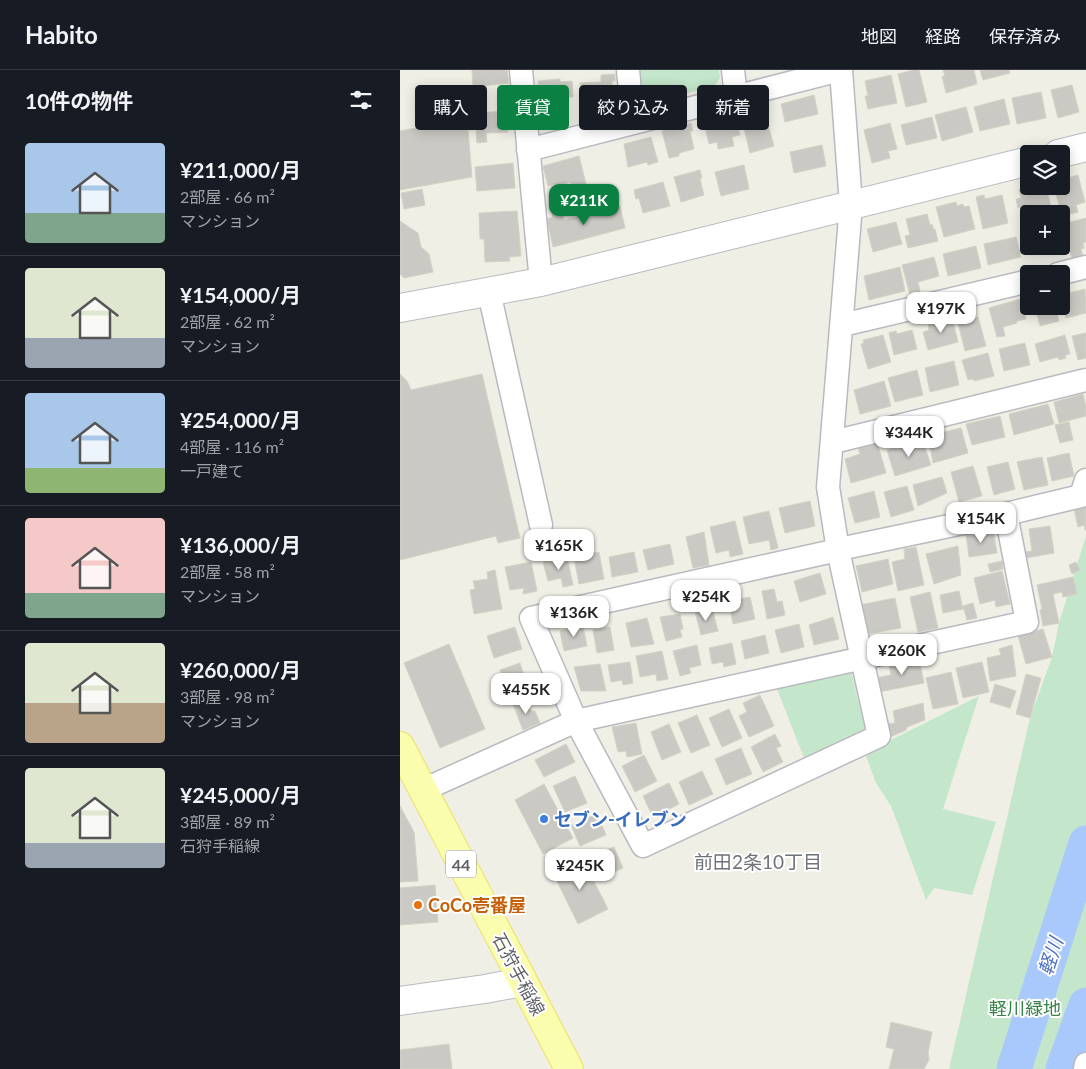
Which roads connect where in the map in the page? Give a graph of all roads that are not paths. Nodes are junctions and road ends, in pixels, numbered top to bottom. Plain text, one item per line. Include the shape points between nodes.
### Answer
1 (521, 70) edge
2 (628, 70) edge
3 (733, 70) edge
4 (840, 70) edge
5 (629, 85) edge
6 (735, 85) edge
7 (769, 88) edge
8 (606, 130) edge
9 (1086, 147) edge
10 (528, 150) junction
11 (1070, 151) edge
12 (1020, 163) edge
13 (851, 205) junction
14 (1086, 267) edge
15 (1070, 271) edge
16 (541, 282) junction
17 (1020, 283) edge
18 (489, 292) junction
19 (400, 308) edge
20 (842, 325) junction
21 (1086, 380) edge
22 (833, 442) junction
23 (1086, 480) edge
24 (1006, 514) junction
25 (541, 524) dead end
26 (838, 550) junction
27 (861, 659) junction
28 (576, 721) junction
29 (400, 746) edge
30 (423, 790) junction
31 (522, 982) junction
32 (400, 1000) edge
33 (1086, 1064) edge
34 (569, 1069) edge
35 (1085, 1069) edge

1 - 10 street
2 - 5 street
3 - 6 street
4 - 7 street
4 - 13 street
8 - 10 street
9 - 11 street
10 - 16 street
12 - 13 street
13 - 16 street
13 - 20 street
14 - 15 street
16 - 18 street
17 - 20 street
18 - 19 street
18 - 25 street
20 - 22 street
21 - 22 street
22 - 26 street via 828,487
23 - 24 street via 1080,496
24 - 26 street
24 - 27 street via 1027,622
26 - 27 street
26 - 28 street via 531,618
27 - 28 street
27 - 28 street via 879,736 643,846
28 - 30 street
29 - 30 main road, 石狩手稲線 / 44
30 - 31 main road, 石狩手稲線 / 44
31 - 32 street
31 - 34 main road, 石狩手稲線 / 44
33 - 35 street

